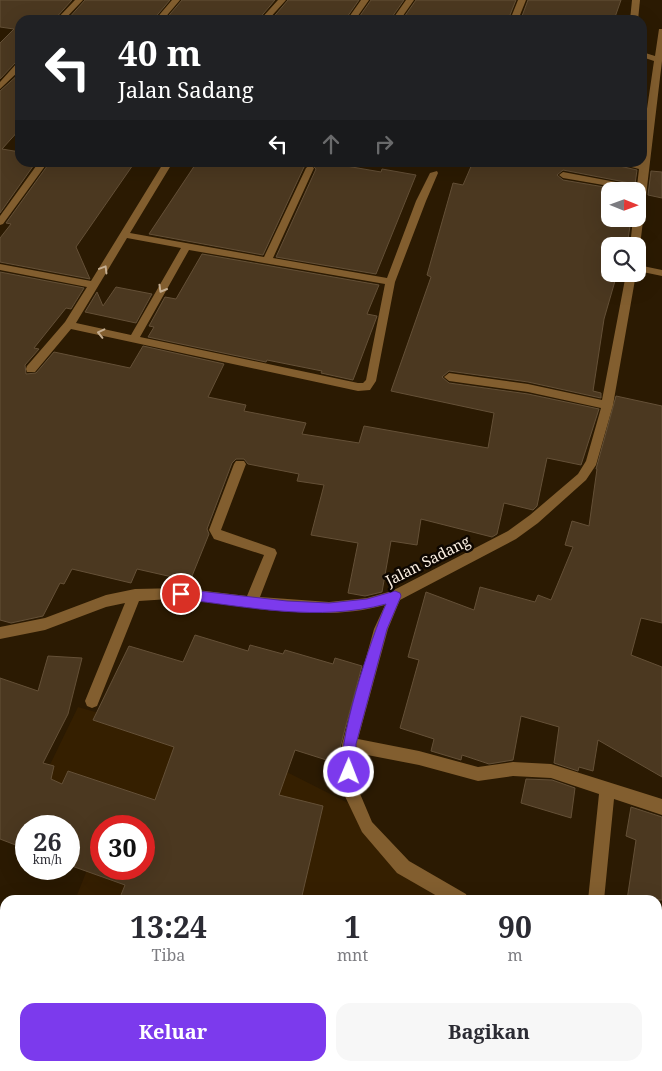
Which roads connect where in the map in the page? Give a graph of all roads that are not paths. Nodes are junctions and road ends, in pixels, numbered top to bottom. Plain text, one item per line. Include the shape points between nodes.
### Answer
1 (78, 0) edge
2 (176, 0) edge
3 (282, 0) edge
4 (365, 0) edge
5 (410, 0) edge
6 (522, 0) edge
7 (636, 0) edge
8 (64, 15) edge
9 (163, 15) edge
10 (268, 15) edge
11 (354, 15) edge
12 (400, 15) edge
13 (516, 15) edge
14 (634, 15) edge
15 (662, 31) edge
16 (647, 56) edge
17 (659, 60) junction
18 (15, 71) edge
19 (5, 82) edge
20 (647, 88) edge
21 (655, 89) junction
22 (647, 118) edge
23 (40, 167) edge
24 (166, 167) edge
25 (640, 167) edge
26 (310, 168) dead end
27 (645, 168) joint
28 (434, 173) dead end
29 (563, 175) dead end
30 (601, 182) edge
31 (643, 182) edge
32 (0, 222) edge
33 (124, 236) junction
34 (186, 246) junction
35 (267, 261) junction
36 (0, 267) edge
37 (646, 270) edge
38 (662, 273) edge
39 (390, 282) junction
40 (629, 282) edge
41 (94, 285) junction
42 (69, 325) junction
43 (133, 340) junction
44 (31, 369) dead end
45 (449, 377) dead end
46 (606, 405) junction
47 (240, 464) dead end
48 (135, 595) junction
49 (395, 596) junction
50 (251, 602) junction
51 (0, 634) edge
52 (92, 701) dead end
53 (349, 744) junction
54 (607, 788) junction
55 (662, 808) edge
56 (452, 895) edge
57 (596, 895) edge

1 - 8 street
2 - 9 street
3 - 10 street
4 - 11 street
5 - 12 street
6 - 13 street
7 - 14 street
15 - 17 street
16 - 17 street
17 - 21 street
18 - 19 street
20 - 21 street
21 - 22 street
23 - 32 street
24 - 33 street
25 - 27 street
26 - 35 street
27 - 31 street
28 - 39 street
29 - 30 street
33 - 34 street
41 -> 33 street
34 - 35 street
34 -> 43 street
35 - 39 street
36 - 41 street
37 - 38 street
39 - 43 street via 371,382 366,387
40 - 46 street, Jalan Sadang
41 - 42 street
43 -> 42 street
42 - 44 street
45 - 46 street via 528,388
46 - 49 street, Jalan Sadang via 592,462 582,478 512,535
47 - 50 street via 215,530 218,535 271,553
48 - 50 street, Jalan Sadang via 181,594
48 - 51 street, Jalan Sadang via 106,601 46,624
48 - 52 street
49 - 50 street, Jalan Sadang via 367,604 329,608
49 - 53 street via 381,629
53 - 54 street via 478,774 513,769 551,771
53 - 56 street via 350,790 367,826 403,866
54 - 55 street
54 - 57 street

